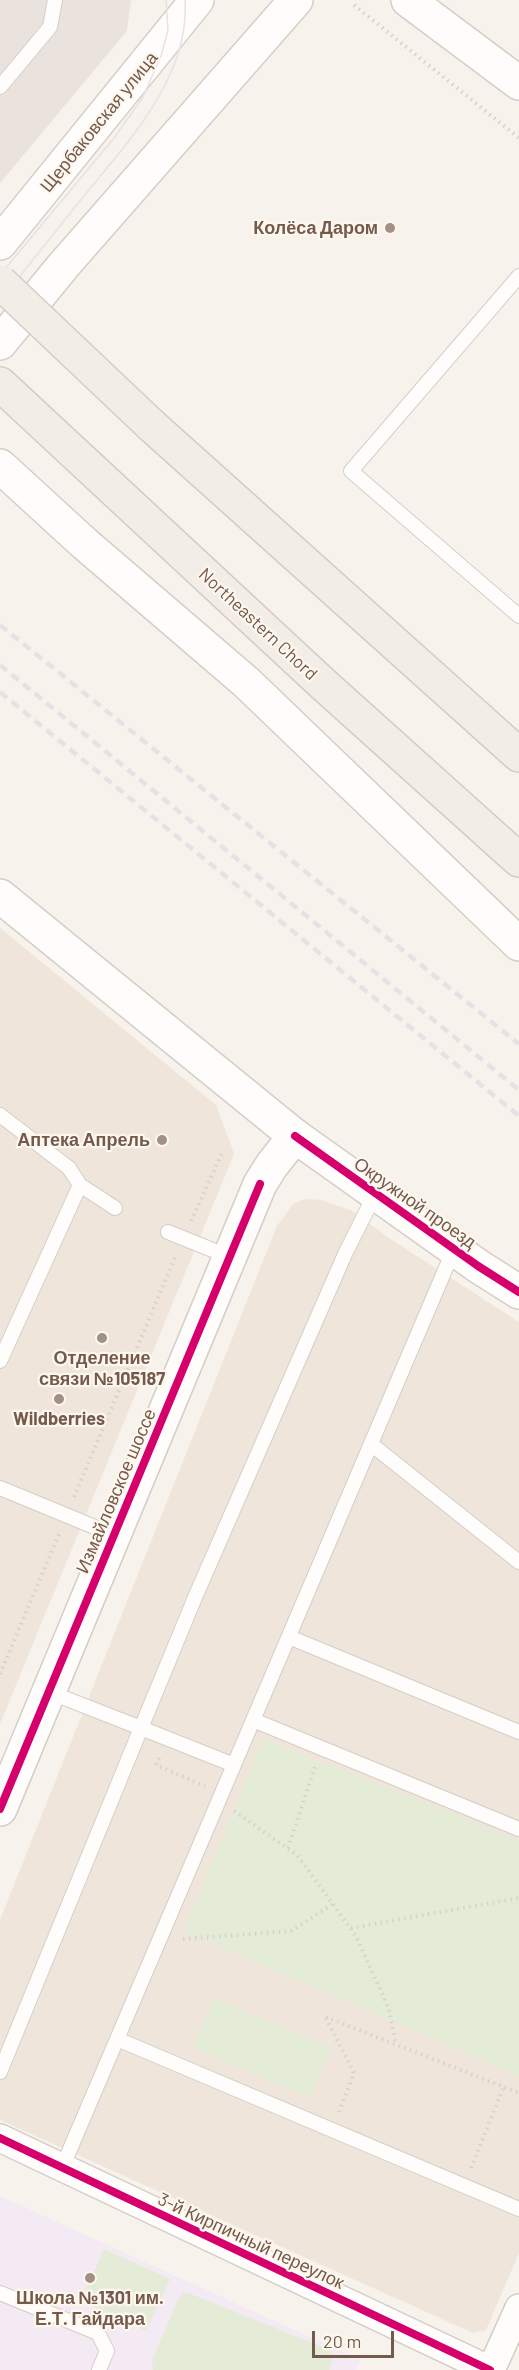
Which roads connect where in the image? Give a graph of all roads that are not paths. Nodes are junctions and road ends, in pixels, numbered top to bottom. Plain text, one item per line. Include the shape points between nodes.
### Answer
1 (55, 0) edge
2 (197, 0) edge
3 (296, 0) edge
4 (408, 0) edge
5 (519, 82) edge
6 (0, 87) edge
7 (0, 243) edge
8 (519, 276) edge
9 (0, 282) edge
10 (0, 343) edge
11 (0, 384) edge
12 (0, 466) edge
13 (519, 616) edge
14 (519, 754) edge
15 (519, 860) edge
16 (0, 896) edge
17 (519, 944) edge
18 (0, 1115) edge
19 (295, 1136) junction
20 (80, 1185) junction
21 (375, 1194) junction
22 (115, 1208) dead end
23 (168, 1232) dead end
24 (454, 1249) junction
25 (230, 1257) junction
26 (519, 1292) edge
27 (0, 1361) edge
28 (371, 1444) junction
29 (0, 1488) edge
30 (114, 1535) junction
31 (519, 1562) edge
32 (289, 1637) junction
33 (49, 1692) junction
34 (254, 1720) junction
35 (141, 1728) junction
36 (519, 1732) edge
37 (234, 1765) junction
38 (0, 1809) edge
39 (519, 1829) edge
40 (117, 2039) junction
41 (0, 2072) edge
42 (0, 2138) edge
43 (62, 2168) junction
44 (519, 2209) edge
45 (0, 2293) edge
46 (519, 2308) edge
47 (99, 2370) edge
48 (490, 2370) edge

1 - 6 lane via 50,27
2 - 7 main road, Щербаковская улица
3 - 10 main road
4 - 5 main road
8 - 13 lane via 351,471
9 - 14 main road, bridge via 151,425
11 - 15 main road, Northeastern Chord
12 - 17 main road via 246,682
16 - 19 main road, Окружной проезд
18 - 20 lane via 69,1168
19 - 21 main road, Окружной проезд
19 - 25 main road, Измайловское шоссе via 260,1184
20 - 22 lane
20 - 27 lane
21 - 24 main road, Окружной проезд
21 - 35 lane via 345,1254
23 - 25 lane
24 - 26 main road, Окружной проезд
24 - 28 lane
25 - 30 main road, Измайловское шоссе
28 - 31 lane
28 - 32 lane
29 - 30 lane
30 - 33 main road, Измайловское шоссе
32 - 34 lane
32 - 36 lane
33 - 35 lane
33 - 38 main road, Измайловское шоссе
34 - 37 lane
34 - 39 lane
35 - 37 lane
35 - 41 lane
37 - 40 lane
40 - 43 lane
40 - 44 lane
42 - 43 street, 3-й Кирпичный переулок
43 - 48 street, 3-й Кирпичный переулок
45 - 47 lane via 98,2334 107,2351
46 - 48 street

